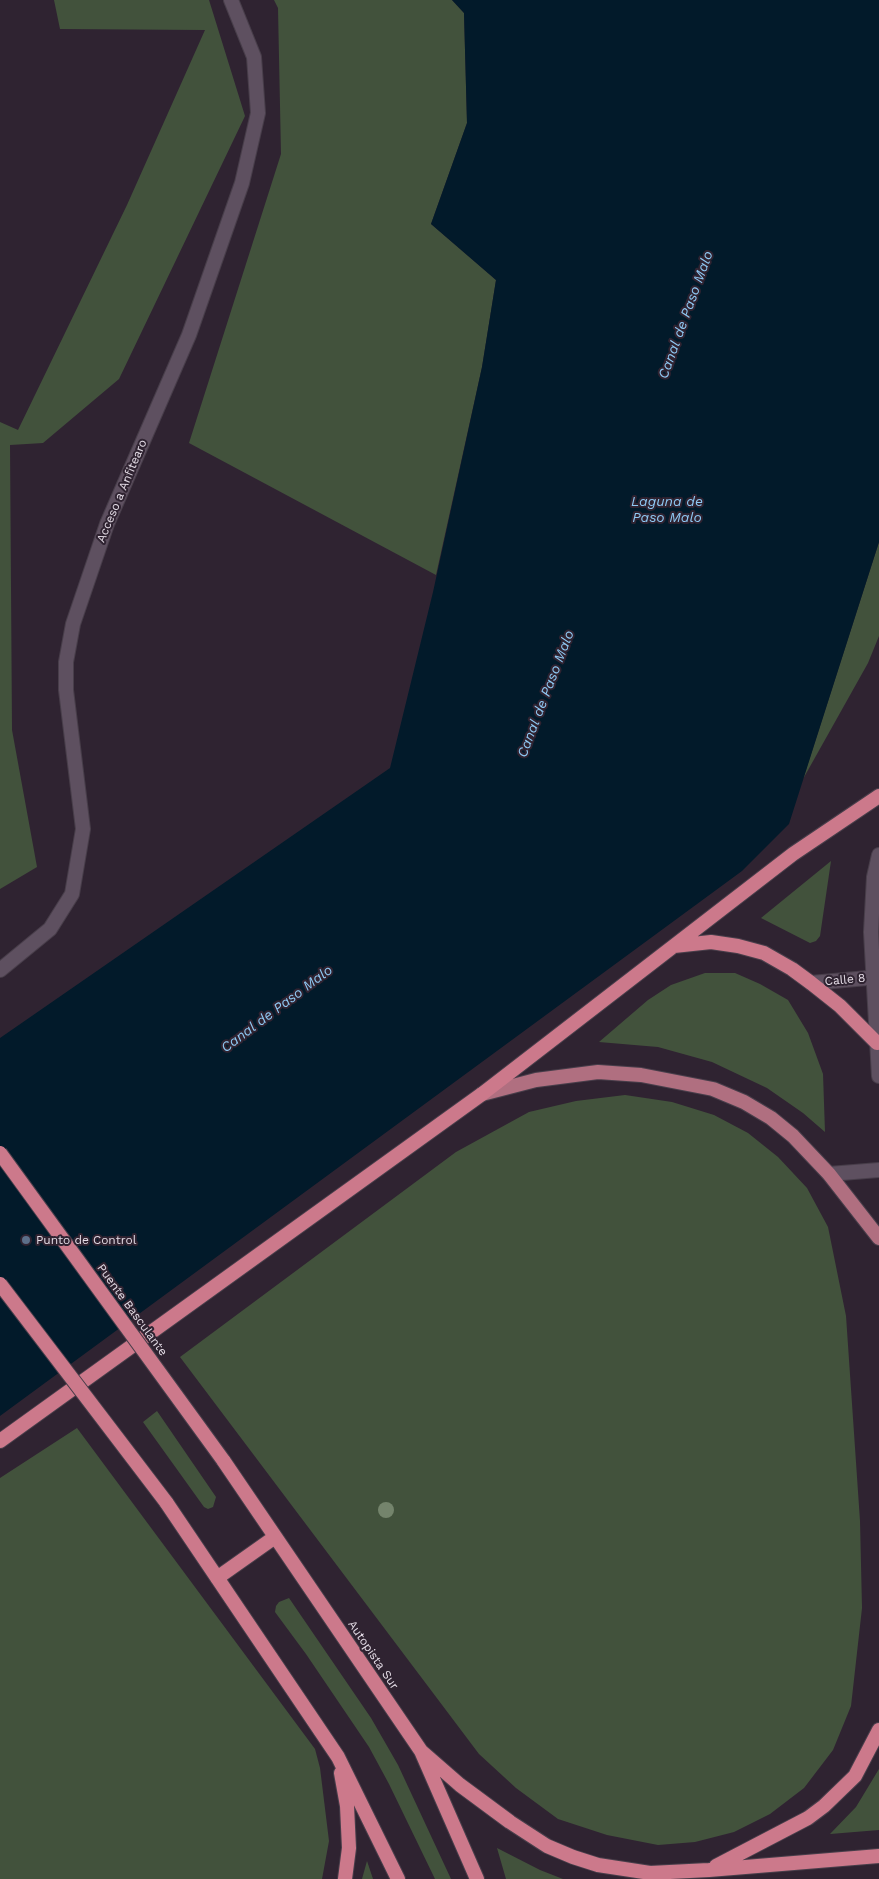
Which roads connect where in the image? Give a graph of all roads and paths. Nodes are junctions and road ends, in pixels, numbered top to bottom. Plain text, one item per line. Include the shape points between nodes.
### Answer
1 (231, 0) edge
2 (879, 796) edge
3 (879, 855) edge
4 (674, 946) junction
5 (0, 970) edge
6 (876, 977) edge
7 (811, 983) junction
8 (877, 1043) junction
9 (879, 1076) edge
10 (482, 1094) junction
11 (0, 1153) edge
12 (879, 1170) edge
13 (829, 1174) junction
14 (879, 1238) edge
15 (0, 1284) edge
16 (0, 1441) edge
17 (223, 1460) joint
18 (275, 1537) junction
19 (217, 1578) junction
20 (879, 1730) edge
21 (420, 1751) junction
22 (338, 1757) junction
23 (879, 1856) edge
24 (709, 1870) junction
25 (345, 1879) edge
26 (398, 1879) edge
27 (477, 1879) edge

1 - 5 street, Acceso a Anfitearo via 254,57 258,113 242,183 189,335 107,524 73,624 66,662 66,690 83,829 72,894 50,929
2 - 4 highway via 793,854
3 - 6 street via 874,877 871,932
4 - 7 highway via 710,942 764,953
4 - 10 highway
6 - 7 street, Calle 8
6 - 8 street
7 - 8 highway
8 - 9 street
10 - 13 main road via 536,1080 598,1072 641,1075 713,1089 771,1118
10 - 16 highway
11 - 17 highway, Puente Basculante, bridge
12 - 13 street
13 - 14 main road
15 - 19 highway, bridge via 166,1502
17 - 18 highway, Autopista Sur
18 - 19 highway
18 - 21 highway, Autopista Sur
19 - 22 highway
20 - 24 highway via 855,1776 824,1806 791,1828
21 - 24 highway via 510,1822 548,1846 573,1857 634,1871
21 - 27 highway, Autopista Sur
22 - 25 highway via 347,1806
22 - 26 highway
23 - 24 highway

